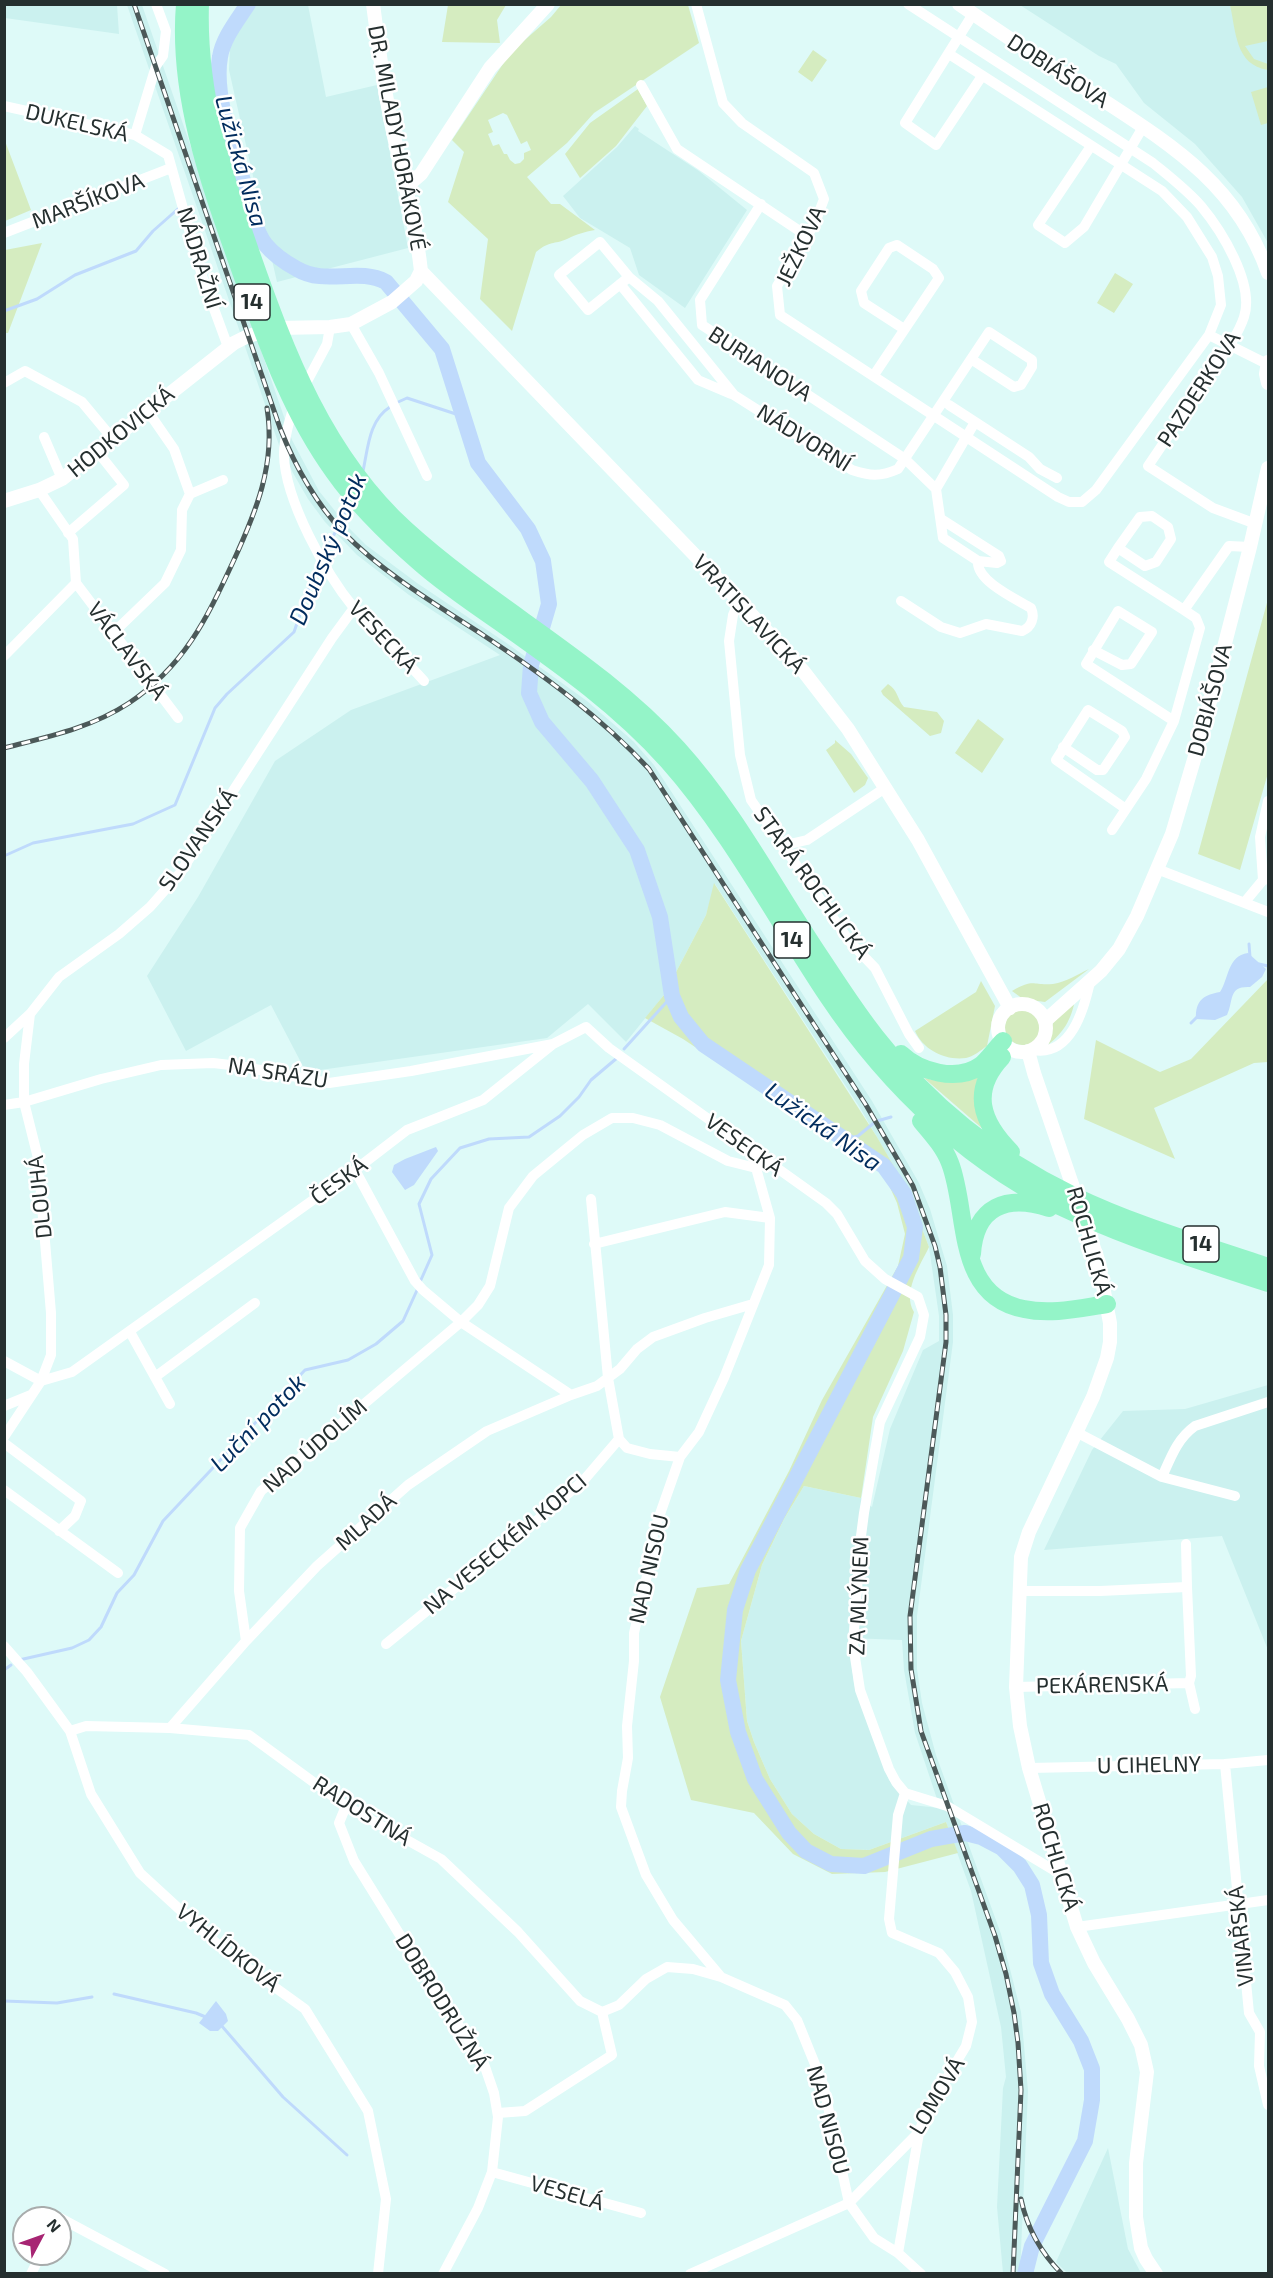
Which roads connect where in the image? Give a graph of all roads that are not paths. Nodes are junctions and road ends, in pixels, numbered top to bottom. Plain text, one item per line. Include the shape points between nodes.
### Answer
1 (156, 4) edge
2 (184, 4) edge
3 (373, 4) edge
4 (548, 4) edge
5 (696, 4) edge
6 (908, 4) edge
7 (959, 4) edge
8 (200, 10) edge
9 (973, 14) junction
10 (958, 38) junction
11 (949, 54) junction
12 (982, 76) junction
13 (641, 85) dead end
14 (4, 106) edge
15 (17, 110) junction
16 (4, 116) edge
17 (1143, 127) junction
18 (135, 135) junction
19 (1091, 146) junction
20 (1129, 149) junction
21 (1120, 166) junction
22 (171, 168) junction
23 (407, 186) junction
24 (761, 204) junction
25 (4, 233) edge
26 (807, 236) junction
27 (422, 271) junction
28 (1269, 273) edge
29 (624, 280) junction
30 (351, 324) junction
31 (330, 327) junction
32 (904, 329) junction
33 (1209, 335) junction
34 (1230, 345) junction
35 (228, 347) junction
36 (971, 359) junction
37 (1268, 363) edge
38 (874, 375) junction
39 (4, 383) edge
40 (1269, 383) edge
41 (734, 395) junction
42 (949, 405) dead end
43 (147, 410) junction
44 (934, 416) junction
45 (975, 422) junction
46 (44, 437) dead end
47 (112, 438) junction
48 (966, 438) junction
49 (322, 440) junction
50 (97, 451) junction
51 (905, 459) junction
52 (1269, 468) edge
53 (427, 476) dead end
54 (1057, 478) dead end
55 (62, 479) junction
56 (223, 480) dead end
57 (936, 489) junction
58 (39, 490) junction
59 (190, 494) junction
60 (4, 501) edge
61 (941, 519) junction
62 (1256, 524) junction
63 (68, 532) junction
64 (398, 533) junction
65 (1118, 548) junction
66 (1250, 548) junction
67 (978, 561) junction
68 (76, 583) junction
69 (739, 601) junction
70 (901, 601) dead end
71 (354, 608) junction
72 (1184, 610) junction
73 (112, 634) junction
74 (1093, 650) junction
75 (4, 656) edge
76 (424, 681) dead end
77 (178, 718) dead end
78 (1174, 721) junction
79 (1063, 747) junction
80 (885, 788) junction
81 (1269, 801) edge
82 (1126, 809) junction
83 (1112, 830) dead end
84 (782, 846) junction
85 (1158, 869) junction
86 (1266, 879) edge
87 (1244, 903) junction
88 (1269, 912) edge
89 (1132, 926) junction
90 (820, 957) junction
91 (1088, 992) junction
92 (1010, 1008) junction
93 (30, 1014) junction
94 (1042, 1016) junction
95 (855, 1034) junction
96 (4, 1038) edge
97 (553, 1044) junction
98 (1006, 1045) junction
99 (919, 1048) dead end
100 (1031, 1050) junction
101 (24, 1102) junction
102 (4, 1105) edge
103 (761, 1157) junction
104 (756, 1168) junction
105 (356, 1170) junction
106 (1036, 1176) junction
107 (591, 1199) dead end
108 (1034, 1199) junction
109 (770, 1218) junction
110 (1134, 1229) junction
111 (594, 1244) junction
112 (971, 1262) junction
113 (1269, 1267) edge
114 (1269, 1283) edge
115 (916, 1295) joint
116 (255, 1303) dead end
117 (753, 1304) junction
118 (1107, 1304) junction
119 (461, 1322) junction
120 (130, 1332) junction
121 (4, 1361) edge
122 (155, 1377) junction
123 (608, 1378) junction
124 (40, 1380) junction
125 (32, 1395) junction
126 (571, 1395) junction
127 (1269, 1402) edge
128 (170, 1404) dead end
129 (4, 1406) edge
130 (1076, 1432) junction
131 (4, 1437) edge
132 (619, 1439) junction
133 (4, 1443) edge
134 (680, 1457) junction
135 (1162, 1477) junction
136 (4, 1490) edge
137 (1235, 1496) dead end
138 (59, 1531) junction
139 (1186, 1544) dead end
140 (118, 1573) dead end
141 (1187, 1587) junction
142 (1019, 1591) junction
143 (246, 1641) junction
144 (386, 1644) dead end
145 (4, 1646) edge
146 (1189, 1683) junction
147 (1016, 1687) junction
148 (1195, 1709) dead end
149 (170, 1728) junction
150 (70, 1731) junction
151 (1269, 1760) edge
152 (1225, 1764) junction
153 (1029, 1768) junction
154 (905, 1793) junction
155 (346, 1806) junction
156 (1060, 1874) junction
157 (1269, 1900) edge
158 (1238, 1904) junction
159 (1077, 1927) junction
160 (721, 1977) junction
161 (602, 2012) junction
162 (1264, 2030) edge
163 (1269, 2105) edge
164 (498, 2113) junction
165 (919, 2132) junction
166 (492, 2172) junction
167 (849, 2203) junction
168 (641, 2213) dead end
169 (72, 2224) edge
170 (898, 2253) junction
171 (165, 2274) edge
172 (378, 2274) edge
173 (443, 2274) edge
174 (690, 2274) edge
175 (921, 2274) edge
176 (1156, 2274) edge

1 - 18 street via 166,31 163,56 156,66
2 - 49 highway, 14 via 188,90 222,219 290,397
3 - 23 street, DR. MILADY HORÁKOVÉ via 384,89
4 - 23 street via 490,68 421,174
5 - 26 street, JEŽKOVA via 723,103 742,123 814,173 824,199
6 - 10 street, PAZDERKOVA
7 - 9 street, DOBIÁŠOVA
8 - 49 highway, 14 via 204,88 214,139 266,297
9 - 10 street, DOBIÁŠOVA
9 - 17 street, DOBIÁŠOVA
10 - 11 street, DOBIÁŠOVA
10 - 20 street, PAZDERKOVA
11 - 12 street, DOBIÁŠOVA
11 - 12 street, DOBIÁŠOVA via 905,123 936,144
12 - 19 street, DOBIÁŠOVA
13 - 24 street via 677,149
14 - 15 street, DUKELSKÁ
15 - 16 street
15 - 18 street, DUKELSKÁ
17 - 20 street, DOBIÁŠOVA
17 - 28 street, DOBIÁŠOVA via 1190,161 1228,198 1243,219
18 - 22 street, DUKELSKÁ via 168,155
19 - 21 street, DOBIÁŠOVA
19 - 21 street, DOBIÁŠOVA via 1038,225 1065,243 1084,227
20 - 21 street, DOBIÁŠOVA
20 - 34 street, PAZDERKOVA via 1179,183 1201,206 1238,266 1246,292 1245,316
21 - 33 street, DOBIÁŠOVA via 1162,191 1208,247 1218,276 1221,305
22 - 25 street, MARŠÍKOVA
22 - 35 street, NÁDRAŽNÍ via 202,276
23 - 27 street, DR. MILADY HORÁKOVÉ
24 - 26 street
24 - 51 street, BURIANOVA via 700,300 702,325
26 - 38 street, JEŽKOVA via 777,286 780,315
27 - 30 street via 392,302
27 - 69 street, VRATISLAVICKÁ
29 - 29 street, NÁDVORNÍ via 600,242 559,275 588,310
29 - 41 street, NÁDVORNÍ via 658,301
29 - 41 street, NÁDVORNÍ via 698,380
30 - 31 street, HODKOVICKÁ
30 - 53 street via 379,373
31 - 35 street, HODKOVICKÁ via 278,328 248,336
31 - 71 street, VESECKÁ via 327,344 295,403 284,457 293,500 324,565
32 - 32 street via 939,278 933,269 897,245 889,248 861,291 864,303
32 - 38 street
33 - 34 street
33 - 48 street, JEŽKOVA via 1096,490 1082,502 1058,497
34 - 37 street
34 - 62 street, PAZDERKOVA via 1148,466 1213,508
35 - 43 street, HODKOVICKÁ
36 - 36 street via 989,332 1032,360 1032,367 1021,385 1014,387
36 - 44 street
37 - 40 street
38 - 44 street, JEŽKOVA
39 - 47 street via 24,371 82,402
41 - 51 street, NÁDVORNÍ via 852,470 870,476 885,475 898,469
42 - 45 street
43 - 47 street, HODKOVICKÁ
43 - 59 street via 174,449
44 - 48 street, JEŽKOVA
44 - 51 street
45 - 48 street
45 - 54 street
46 - 55 street
47 - 50 street, HODKOVICKÁ
48 - 57 street
49 - 64 highway, 14 via 366,511
50 - 55 street, HODKOVICKÁ
50 - 63 street via 124,485
51 - 57 street, BURIANOVA
52 - 62 street, DOBIÁŠOVA
55 - 58 street, HODKOVICKÁ
56 - 59 street
57 - 61 street
58 - 60 street, HODKOVICKÁ
58 - 63 street
59 - 73 street via 182,510 182,550 165,583
61 - 67 street via 943,538
61 - 67 street via 1001,558 998,563
62 - 66 street, DOBIÁŠOVA
63 - 68 street
64 - 90 highway, 14 via 434,554 581,662 649,720 704,781
64 - 95 highway, 14 via 423,566 562,666 638,730 691,789 740,857
65 - 65 street via 1145,566 1156,562 1171,539 1168,527 1152,516 1140,517
65 - 72 street via 1109,562
66 - 72 street via 1229,546
66 - 85 street, DOBIÁŠOVA via 1182,804
67 - 70 street via 986,579 1031,608 1032,619 1027,629 986,624 960,633 941,627
68 - 73 street, VÁCLAVSKÁ
68 - 75 street
69 - 80 street, VRATISLAVICKÁ via 804,672 848,729
69 - 84 street, STARÁ ROCHLICKÁ via 729,641 740,755 751,800
71 - 76 street, VESECKÁ
71 - 93 street, SLOVANSKÁ via 180,873 119,934 58,977
72 - 78 street via 1196,618 1200,628
73 - 77 street, VÁCLAVSKÁ
74 - 74 street via 1118,611 1152,632 1131,664 1122,666
74 - 78 street via 1086,664
78 - 82 street via 1146,779
79 - 79 street via 1088,710 1122,731 1125,737 1103,770
79 - 82 street via 1056,760
80 - 84 street via 807,840
80 - 92 street, VRATISLAVICKÁ via 935,869
81 - 86 street via 1260,837
82 - 83 street
84 - 99 street, STARÁ ROCHLICKÁ via 850,942 875,968
85 - 87 street
85 - 89 street, DOBIÁŠOVA
86 - 87 street
87 - 88 street
89 - 91 street, DOBIÁŠOVA
89 - 94 street, DOBIÁŠOVA via 1098,968
90 - 98 highway via 892,1045 923,1069 945,1073 968,1071
90 - 106 highway, 14 via 876,1037 924,1090 967,1130
91 - 94 street, DOBIÁŠOVA
91 - 100 street via 1076,1025 1066,1038 1054,1047
92 - 94 street via 1023,1004
92 - 98 street via 1000,1020 999,1034
93 - 96 street, SLOVANSKÁ
93 - 101 street, DLOUHÁ
94 - 100 street via 1044,1038
95 - 108 highway, 14 via 886,1073 936,1123
95 - 112 highway via 864,1053 950,1162
97 - 101 street, NA SRÁZU via 328,1083 221,1064 161,1065
97 - 103 street, VESECKÁ via 585,1027
97 - 105 street, ČESKÁ via 483,1100 407,1130
98 - 100 street via 1021,1052
98 - 106 highway via 986,1078 983,1108 997,1138
100 - 118 street, ROCHLICKÁ via 1034,1073 1094,1250
101 - 102 street, NA SRÁZU
101 - 124 street, DLOUHÁ via 38,1158 51,1313 51,1355
103 - 104 street
103 - 115 street, VESECKÁ via 826,1203 865,1261 885,1279
104 - 109 street, NAD NISOU
104 - 119 street, NAD ÚDOLÍM via 728,1161 660,1125 633,1118 612,1118 583,1135 533,1176 509,1208 490,1286
105 - 119 street via 415,1281
105 - 120 street, ČESKÁ
106 - 110 highway, 14
107 - 111 street
108 - 110 highway, 14
108 - 112 highway via 1002,1204 990,1211 974,1234
109 - 111 street via 724,1212
109 - 117 street, NAD NISOU via 769,1265
110 - 113 highway, 14
110 - 114 highway, 14
111 - 123 street
112 - 118 highway via 991,1292 1009,1305 1055,1311
115 - 154 street, ZA MLÝNEM via 924,1315 920,1337 880,1422 861,1536 853,1644 860,1690 890,1769
116 - 122 street
117 - 123 street, MLADÁ via 653,1337
117 - 134 street, NAD NISOU via 699,1432
118 - 130 street, ROCHLICKÁ via 1107,1358
119 - 126 street
119 - 143 street, NAD ÚDOLÍM via 261,1491 240,1528 239,1591
120 - 122 street
120 - 124 street, ČESKÁ via 72,1372
121 - 124 street
122 - 128 street
123 - 126 street, MLADÁ
123 - 132 street
124 - 125 street
125 - 129 street
125 - 131 street
126 - 143 street, MLADÁ via 487,1431 408,1485 317,1566
127 - 135 street via 1203,1423 1186,1433
130 - 135 street
130 - 142 street, ROCHLICKÁ via 1029,1532 1021,1557
132 - 134 street via 627,1448
132 - 144 street, NA VESECKÉM KOPCI via 584,1480
133 - 138 street via 81,1501 75,1516
134 - 160 street, NAD NISOU via 653,1534 634,1633 628,1758 621,1807 646,1875 659,1898 672,1920
135 - 137 street
136 - 138 street
138 - 140 street
139 - 141 street, PEKÁRENSKÁ
141 - 142 street
141 - 146 street, PEKÁRENSKÁ
142 - 147 street, ROCHLICKÁ
143 - 149 street, MLADÁ
145 - 150 street, VYHLÍDKOVÁ
146 - 147 street, PEKÁRENSKÁ
146 - 148 street, PEKÁRENSKÁ
147 - 153 street, ROCHLICKÁ
149 - 150 street, RADOSTNÁ via 86,1726
149 - 155 street, RADOSTNÁ via 249,1735
150 - 172 street, VYHLÍDKOVÁ via 91,1794 140,1873 226,1952 305,2009 368,2111 386,2199
151 - 152 street, U CIHELNY
152 - 153 street, U CIHELNY
152 - 158 street, VINAŘSKÁ
153 - 156 street, ROCHLICKÁ
154 - 156 street via 947,1806
154 - 165 street, LOMOVÁ via 898,1815 891,1933 939,1953 968,1997 972,2022 966,2046 927,2111
155 - 161 street, RADOSTNÁ via 441,1858 518,1932 580,2001
155 - 164 street, DOBRODRUŽNÁ via 339,1823 354,1861 484,2064
156 - 159 street, ROCHLICKÁ
157 - 158 street
158 - 159 street
158 - 162 street, VINAŘSKÁ via 1249,2013
159 - 176 street, ROCHLICKÁ via 1142,2045 1146,2088 1136,2163 1136,2217 1141,2248
160 - 161 street, NAD NISOU via 668,1967 646,1979 619,2005
160 - 167 street, NAD NISOU via 785,2005 797,2020 823,2084
161 - 164 street via 612,2055 525,2111
162 - 163 street, VINAŘSKÁ via 1259,2066
164 - 166 street, DOBRODRUŽNÁ
165 - 167 street, LOMOVÁ
165 - 170 street
166 - 168 street, VESELÁ
166 - 173 street, DOBRODRUŽNÁ
167 - 170 street via 874,2238
167 - 174 street, LOMOVÁ
169 - 171 street
170 - 175 street

